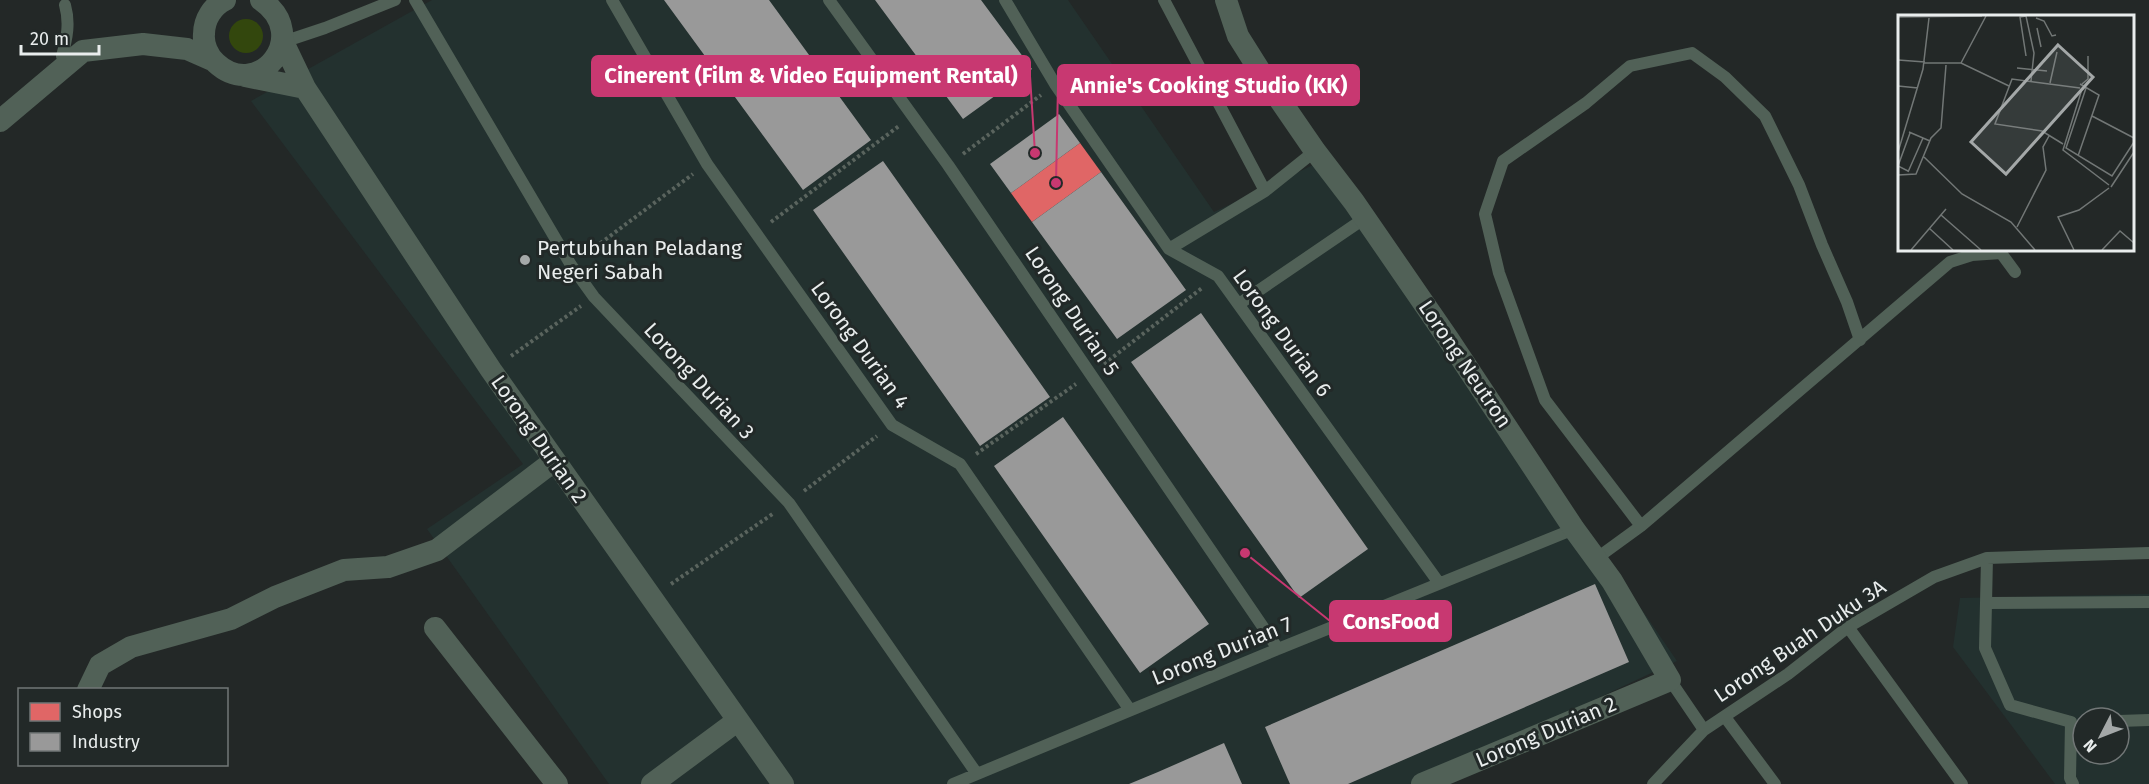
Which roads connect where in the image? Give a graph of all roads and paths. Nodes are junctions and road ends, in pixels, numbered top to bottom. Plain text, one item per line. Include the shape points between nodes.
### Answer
1 (225, 0) edge
2 (394, 0) edge
3 (415, 0) edge
4 (612, 0) edge
5 (829, 0) edge
6 (1005, 0) edge
7 (1164, 0) edge
8 (1226, 0) edge
9 (273, 2) edge
10 (65, 5) dead end
11 (204, 11) edge
12 (283, 42) junction
13 (83, 51) junction
14 (212, 60) junction
15 (235, 74) junction
16 (1055, 84) junction
17 (305, 88) junction
18 (912, 116) junction
19 (0, 121) edge
20 (1315, 151) junction
21 (706, 164) junction
22 (948, 165) junction
23 (1265, 190) junction
24 (1365, 218) junction
25 (756, 233) junction
26 (1169, 249) junction
27 (571, 265) junction
28 (2015, 272) dead end
29 (1218, 276) junction
30 (594, 297) junction
31 (1239, 304) junction
32 (1860, 340) junction
33 (491, 370) junction
34 (1092, 373) junction
35 (892, 425) junction
36 (554, 461) junction
37 (960, 464) junction
38 (789, 503) junction
39 (1641, 526) junction
40 (1574, 528) junction
41 (2149, 553) edge
42 (1597, 558) junction
43 (1987, 558) junction
44 (1439, 583) junction
45 (651, 598) junction
46 (2149, 602) edge
47 (1986, 603) junction
48 (1848, 627) junction
49 (435, 628) dead end
50 (1278, 649) junction
51 (1670, 680) junction
52 (89, 688) edge
53 (1130, 710) junction
54 (1725, 717) junction
55 (2071, 720) edge
56 (2149, 720) edge
57 (737, 721) junction
58 (2131, 721) edge
59 (1704, 730) junction
60 (2072, 766) edge
61 (977, 774) junction
62 (557, 784) edge
63 (652, 784) edge
64 (783, 784) edge
65 (953, 784) edge
66 (1422, 784) edge
67 (1653, 784) edge
68 (1775, 784) edge
69 (1962, 784) edge
70 (2073, 784) edge

1 - 11 street
2 - 12 lane
3 - 27 lane, Lorong Durian 3
4 - 21 lane, Lorong Durian 4
5 - 18 lane, Lorong Durian 5
6 - 16 lane, Lorong Durian 6
7 - 23 lane
8 - 20 street, Lorong Neutron via 1238,36
9 - 12 street, Lorong Durian 2 via 283,29
10 - 13 lane via 68,36 62,56
11 - 14 street via 206,48
12 - 15 street via 279,54 265,68 247,75
12 - 17 street, Lorong Durian 2
13 - 14 street via 143,44 187,49
13 - 19 street
14 - 15 street
15 - 17 street
16 - 22 path
16 - 26 lane, Lorong Durian 6
17 - 33 street, Lorong Durian 2
18 - 22 lane, Lorong Durian 5
18 - 25 path
20 - 23 lane
20 - 24 street, Lorong Neutron
21 - 25 lane, Lorong Durian 4
21 - 27 path
22 - 34 lane, Lorong Durian 5
23 - 26 lane
24 - 31 lane
24 - 40 street, Lorong Neutron
25 - 35 lane, Lorong Durian 4
26 - 29 lane, Lorong Durian 6
27 - 30 lane, Lorong Durian 3
28 - 32 lane via 2001,253 1972,255 1950,262
29 - 31 lane, Lorong Durian 6
29 - 34 path
30 - 33 path
30 - 38 lane, Lorong Durian 3
31 - 44 lane, Lorong Durian 6
32 - 39 lane
32 - 39 lane via 1799,185 1765,116 1725,76 1692,53 1630,66 1586,103 1503,161 1485,214 1500,273 1545,400
33 - 36 street, Lorong Durian 2
34 - 37 path
34 - 50 lane, Lorong Durian 5
35 - 37 lane, Lorong Durian 4
35 - 38 path
36 - 45 street, Lorong Durian 2
36 - 52 street via 437,550 388,567 344,570 231,619 131,646 100,665
37 - 53 lane, Lorong Durian 4
38 - 45 path
38 - 61 lane, Lorong Durian 3
39 - 42 lane
40 - 42 street, Lorong Neutron
40 - 44 lane, Lorong Durian 7
41 - 43 lane, Lorong Buah Duku 3A
42 - 51 street, Lorong Neutron
43 - 47 lane
43 - 48 lane, Lorong Buah Duku 3A via 1934,577
44 - 50 lane, Lorong Durian 7
45 - 57 street, Lorong Durian 2
46 - 47 lane
47 - 55 lane via 1985,648 2010,705
48 - 54 lane, Lorong Buah Duku 3A
48 - 69 lane
49 - 62 street
50 - 53 lane, Lorong Durian 7
51 - 59 lane, Lorong Neutron
51 - 66 street, Lorong Durian 2
53 - 61 lane, Lorong Durian 7
54 - 59 lane, Lorong Buah Duku 3A
54 - 68 lane
56 - 58 lane
57 - 63 street
57 - 64 street, Lorong Durian 2
59 - 67 lane, Lorong Buah Duku 3A
60 - 70 lane
61 - 65 lane, Lorong Durian 7

